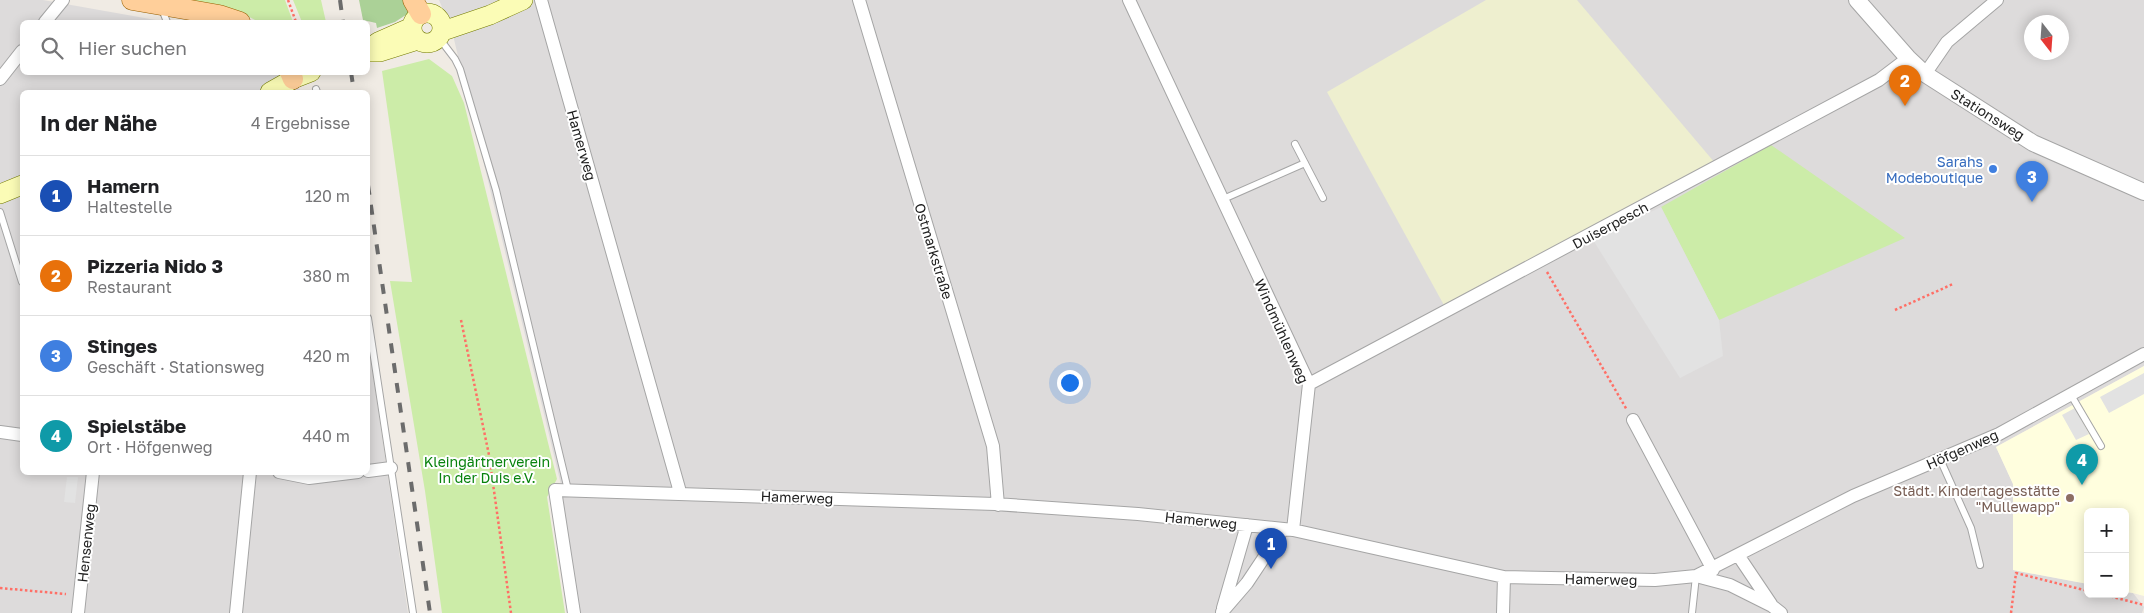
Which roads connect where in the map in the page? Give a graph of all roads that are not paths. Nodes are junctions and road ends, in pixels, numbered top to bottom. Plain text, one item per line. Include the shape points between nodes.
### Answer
1 (63, 0) edge
2 (132, 0) edge
3 (523, 0) edge
4 (541, 0) edge
5 (859, 0) edge
6 (1129, 0) edge
7 (1857, 0) edge
8 (1997, 0) edge
9 (160, 4) junction
10 (48, 20) edge
11 (166, 20) edge
12 (234, 20) edge
13 (427, 24) edge
14 (370, 51) edge
15 (20, 54) edge
16 (1908, 58) junction
17 (1925, 74) junction
18 (0, 79) edge
19 (305, 81) edge
20 (276, 90) edge
21 (1294, 144) dead end
22 (1305, 163) junction
23 (20, 186) edge
24 (2144, 192) edge
25 (0, 194) edge
26 (1323, 198) dead end
27 (1221, 200) junction
28 (0, 212) edge
29 (20, 276) edge
30 (370, 331) edge
31 (2144, 354) edge
32 (1308, 384) junction
33 (2071, 394) junction
34 (1633, 420) road end
35 (0, 432) edge
36 (20, 433) edge
37 (2101, 446) dead end
38 (1940, 459) junction
39 (391, 468) junction
40 (370, 471) edge
41 (93, 475) edge
42 (250, 475) edge
43 (294, 475) edge
44 (334, 475) edge
45 (568, 490) junction
46 (680, 492) junction
47 (998, 505) junction
48 (1246, 525) junction
49 (1288, 529) junction
50 (1738, 555) junction
51 (1980, 565) dead end
52 (1713, 570) junction
53 (1696, 576) junction
54 (1504, 577) junction
55 (1777, 610) edge
56 (1222, 612) edge
57 (78, 613) edge
58 (236, 613) edge
59 (413, 613) edge
60 (574, 613) edge
61 (1503, 613) edge
62 (1692, 613) edge

1 - 10 street
2 - 9 main road
3 - 13 main road via 504,7 462,12
4 - 46 street, Hamerweg
5 - 47 street, Ostmarkstraße via 993,446
6 - 27 street, Windmühlenweg
7 - 16 street, Stationsweg
8 - 17 street via 1947,42
9 - 11 lane
9 - 12 main road
13 - 14 main road via 380,52
13 - 45 lane via 456,59 460,69 496,190
15 - 18 street
16 - 17 street, Stationsweg
16 - 32 street, Duiserpesch via 1879,80
17 - 24 street, Stationsweg via 2033,143
19 - 20 main road
21 - 22 lane
22 - 26 lane
22 - 27 lane
23 - 25 main road
27 - 32 street, Windmühlenweg
28 - 29 lane
30 - 39 lane
31 - 33 street, Höfgenweg
32 - 49 street, Windmühlenweg
33 - 37 lane
33 - 38 street, Höfgenweg via 1999,434
34 - 52 street
35 - 36 street
38 - 50 street, Höfgenweg via 1853,496
38 - 51 lane via 1971,528
39 - 40 street
39 - 59 lane
41 - 57 street, Hensenweg
42 - 58 street
43 - 44 street via 309,478
45 - 46 street, Hamerweg
45 - 60 street via 555,490
46 - 47 street, Hamerweg
47 - 48 street, Hamerweg
48 - 49 street, Hamerweg
48 - 56 street, Windmühlenweg
49 - 54 street, Hamerweg
49 - 56 street, Windmühlenweg
50 - 52 street, Höfgenweg
50 - 55 street, Hamerweg
52 - 53 street, Höfgenweg
53 - 54 street, Hamerweg via 1655,580
53 - 55 street, Hamerweg via 1730,585
53 - 62 lane
54 - 61 street

